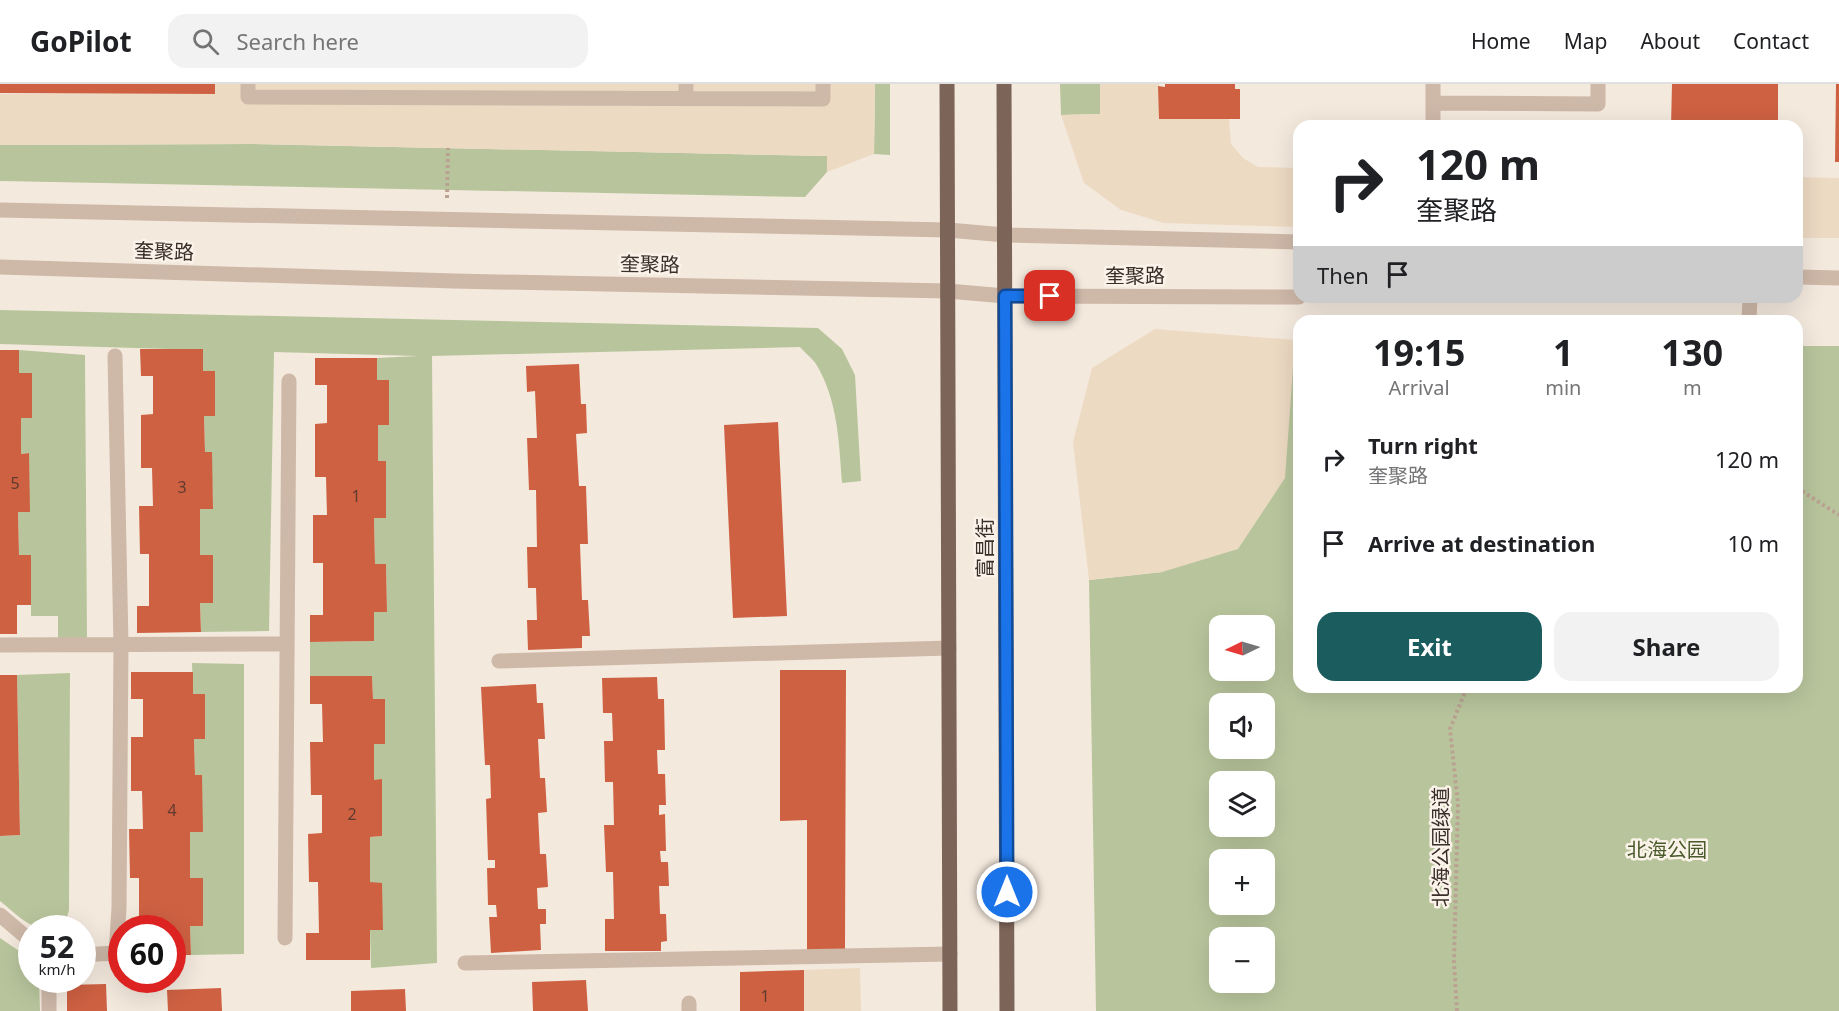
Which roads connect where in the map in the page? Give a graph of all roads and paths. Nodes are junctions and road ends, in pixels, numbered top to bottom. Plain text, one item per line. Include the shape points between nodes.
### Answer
1 (248, 84) edge
2 (823, 84) edge
3 (947, 84) edge
4 (1004, 84) edge
5 (1432, 84) edge
6 (1598, 84) edge
7 (686, 92) edge
8 (1433, 103) junction
9 (1433, 120) edge
10 (448, 148) dead end
11 (0, 210) edge
12 (447, 220) junction
13 (948, 230) junction
14 (1005, 235) junction
15 (1293, 242) edge
16 (0, 267) edge
17 (1803, 277) edge
18 (1839, 278) edge
19 (948, 291) junction
20 (1005, 296) junction
21 (1293, 297) edge
22 (115, 356) dead end
23 (289, 381) dead end
24 (1803, 492) edge
25 (1839, 515) edge
26 (121, 644) junction
27 (287, 644) junction
28 (0, 645) edge
29 (949, 648) junction
30 (499, 661) dead end
31 (1465, 693) edge
32 (0, 915) edge
33 (18, 930) edge
34 (285, 938) dead end
35 (96, 954) edge
36 (950, 954) junction
37 (465, 963) dead end
38 (49, 993) edge
39 (49, 1011) edge
40 (950, 1011) edge
41 (1007, 1011) edge
42 (1457, 1011) edge

1 - 7 street via 248,97
2 - 7 street via 823,99
3 - 13 main road, 富昌街
4 - 14 main road, 富昌街
5 - 8 street
6 - 8 street via 1598,104
8 - 9 street
10 - 12 path
11 - 12 street
12 - 13 street
13 - 14 street
13 - 19 main road, 富昌街
14 - 15 street
14 - 20 main road, 富昌街
16 - 19 street, 奎聚路
17 - 18 street
19 - 20 street, 奎聚路
19 - 29 main road, 富昌街
20 - 21 street, 奎聚路
20 - 41 main road, 富昌街
22 - 26 street
23 - 27 street
24 - 25 path
26 - 27 street
26 - 28 street
26 - 35 street via 116,953
27 - 34 street
29 - 30 street
29 - 36 main road, 富昌街
31 - 42 path, 北海公园绿道 via 1450,729 1458,804 1454,962
32 - 33 street
36 - 37 street
36 - 40 main road, 富昌街
38 - 39 street

